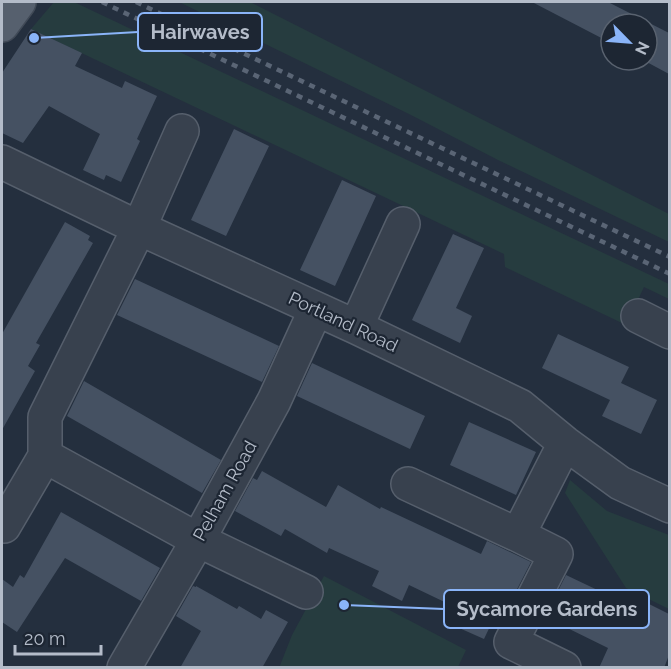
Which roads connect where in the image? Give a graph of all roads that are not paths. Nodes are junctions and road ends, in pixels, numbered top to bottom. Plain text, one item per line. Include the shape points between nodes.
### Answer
1 (19, 2) edge
2 (2, 25) edge
3 (182, 131) dead end
4 (2, 162) edge
5 (404, 224) dead end
6 (139, 228) junction
7 (316, 309) junction
8 (638, 316) dead end
9 (356, 327) junction
10 (669, 332) edge
11 (565, 443) junction
12 (45, 456) junction
13 (408, 483) dead end
14 (669, 506) edge
15 (2, 524) edge
16 (518, 535) junction
17 (198, 540) junction
18 (306, 592) dead end
19 (124, 668) edge
20 (564, 668) edge

1 - 2 main road
3 - 6 street
4 - 6 street, Portland Road
5 - 9 street
6 - 7 street, Portland Road
6 - 12 street via 45,417
7 - 9 street, Portland Road
7 - 17 street, Pelham Road via 274,401
8 - 10 street
9 - 11 street, Portland Road via 520,406
11 - 14 street, Portland Road via 620,483
11 - 16 street
12 - 15 street
12 - 17 street
13 - 16 street
16 - 20 street via 556,554 511,642
17 - 18 street
17 - 19 street, Pelham Road

